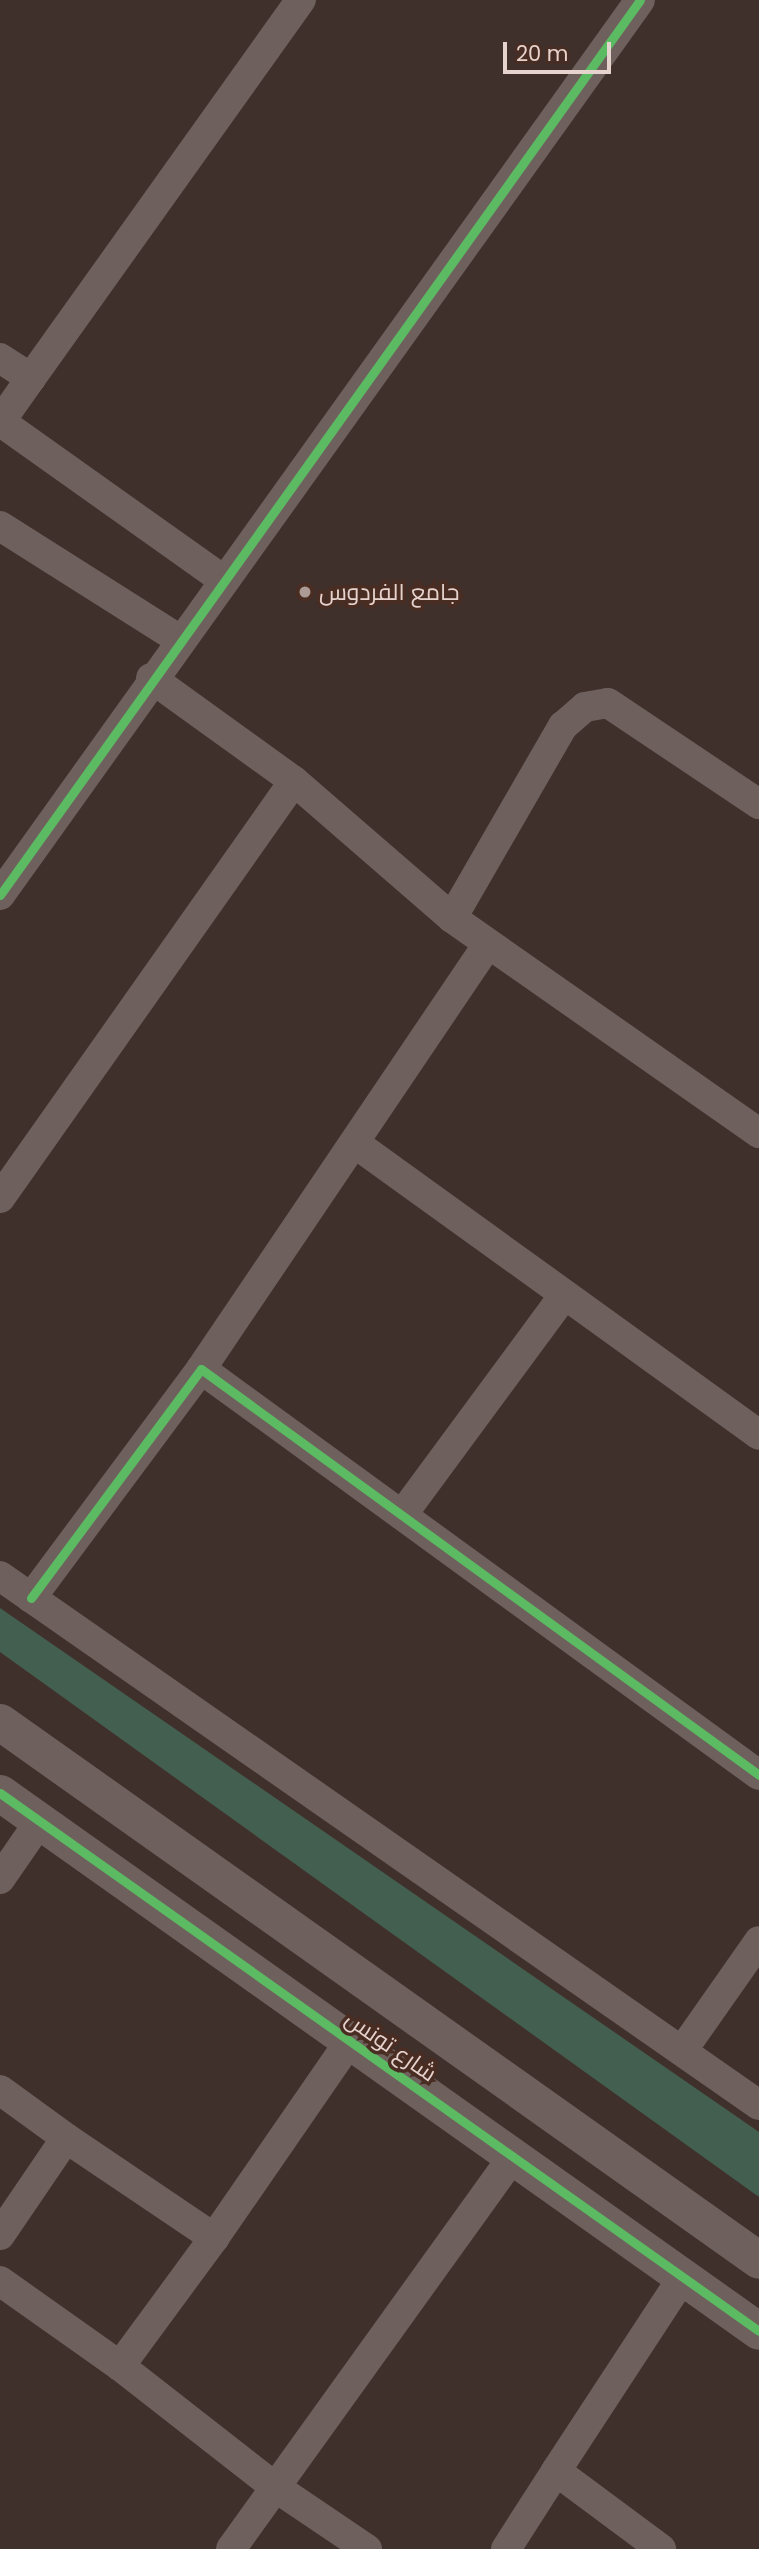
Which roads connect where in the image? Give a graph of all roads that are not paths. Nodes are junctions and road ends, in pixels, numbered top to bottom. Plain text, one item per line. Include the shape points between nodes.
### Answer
1 (301, 0) edge
2 (640, 0) edge
3 (0, 358) edge
4 (31, 378) junction
5 (0, 422) edge
6 (0, 526) edge
7 (223, 580) junction
8 (180, 640) junction
9 (151, 678) junction
10 (293, 782) junction
11 (759, 804) edge
12 (0, 895) edge
13 (452, 918) junction
14 (488, 944) junction
15 (759, 1133) edge
16 (356, 1144) junction
17 (0, 1198) edge
18 (564, 1295) junction
19 (201, 1369) junction
20 (759, 1435) edge
21 (402, 1515) junction
22 (0, 1576) edge
23 (31, 1598) junction
24 (0, 1721) edge
25 (759, 1775) edge
26 (0, 1793) edge
27 (40, 1821) junction
28 (0, 1879) edge
29 (759, 1941) edge
30 (350, 2041) junction
31 (682, 2051) junction
32 (0, 2090) edge
33 (759, 2105) edge
34 (66, 2138) junction
35 (513, 2157) junction
36 (0, 2235) edge
37 (214, 2238) junction
38 (759, 2260) edge
39 (683, 2277) junction
40 (0, 2281) edge
41 (759, 2331) edge
42 (120, 2366) junction
43 (556, 2471) junction
44 (275, 2487) junction
45 (231, 2549) edge
46 (367, 2549) edge
47 (506, 2549) edge
48 (661, 2549) edge

1 - 4 street
2 - 7 street
3 - 4 street
4 - 5 street
5 - 7 street
6 - 8 street
7 - 8 street
8 - 9 street
9 - 10 street
9 - 12 street
10 - 13 street
10 - 17 street
11 - 13 street via 608,703 585,707 564,726
13 - 14 street
14 - 15 street
14 - 16 street
16 - 18 street
16 - 19 street
18 - 20 street
18 - 21 street
19 - 21 street
19 - 23 street
21 - 25 street
22 - 23 street
23 - 31 street
24 - 38 street, شارع تونس
26 - 27 street, شارع تونس
27 - 28 street
27 - 30 street, شارع تونس
29 - 31 street
30 - 35 street, شارع تونس
30 - 37 street
31 - 33 street
32 - 34 street
34 - 36 street
34 - 37 street
35 - 39 street, شارع تونس
35 - 44 street
37 - 42 street
39 - 41 street, شارع تونس
39 - 43 street
40 - 42 street
42 - 44 street
43 - 47 street
43 - 48 street
44 - 45 street
44 - 46 street

